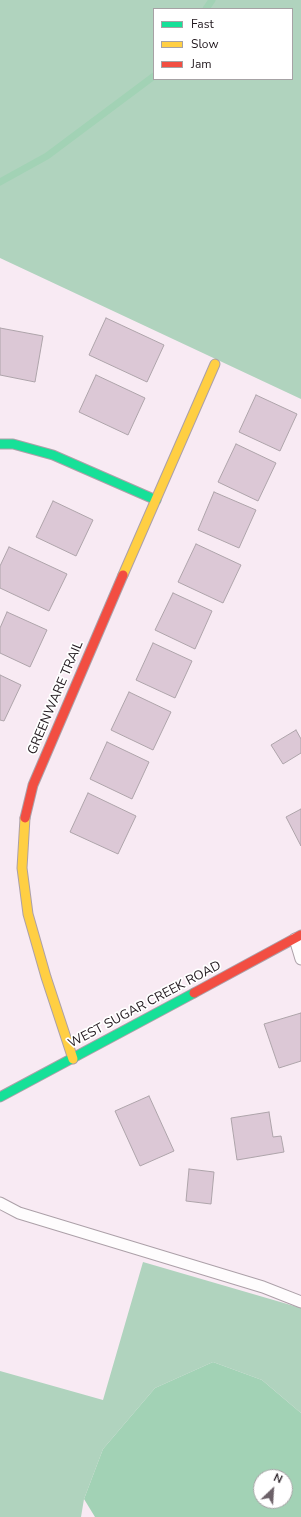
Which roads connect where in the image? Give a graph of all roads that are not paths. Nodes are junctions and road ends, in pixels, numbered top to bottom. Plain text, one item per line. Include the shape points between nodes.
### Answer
1 (215, 364) dead end
2 (0, 444) edge
3 (156, 500) junction
4 (298, 937) edge
5 (301, 959) edge
6 (73, 1059) junction
7 (0, 1097) edge
8 (0, 1203) edge
9 (301, 1302) edge

1 - 3 street, GREENWARE TRAIL
2 - 3 street via 12,444 53,455
3 - 6 street, GREENWARE TRAIL via 57,726 33,785 24,822 22,868 28,914
4 - 5 lane
4 - 6 street, WEST SUGAR CREEK ROAD
6 - 7 street, WEST SUGAR CREEK ROAD
8 - 9 lane via 19,1213 263,1287

